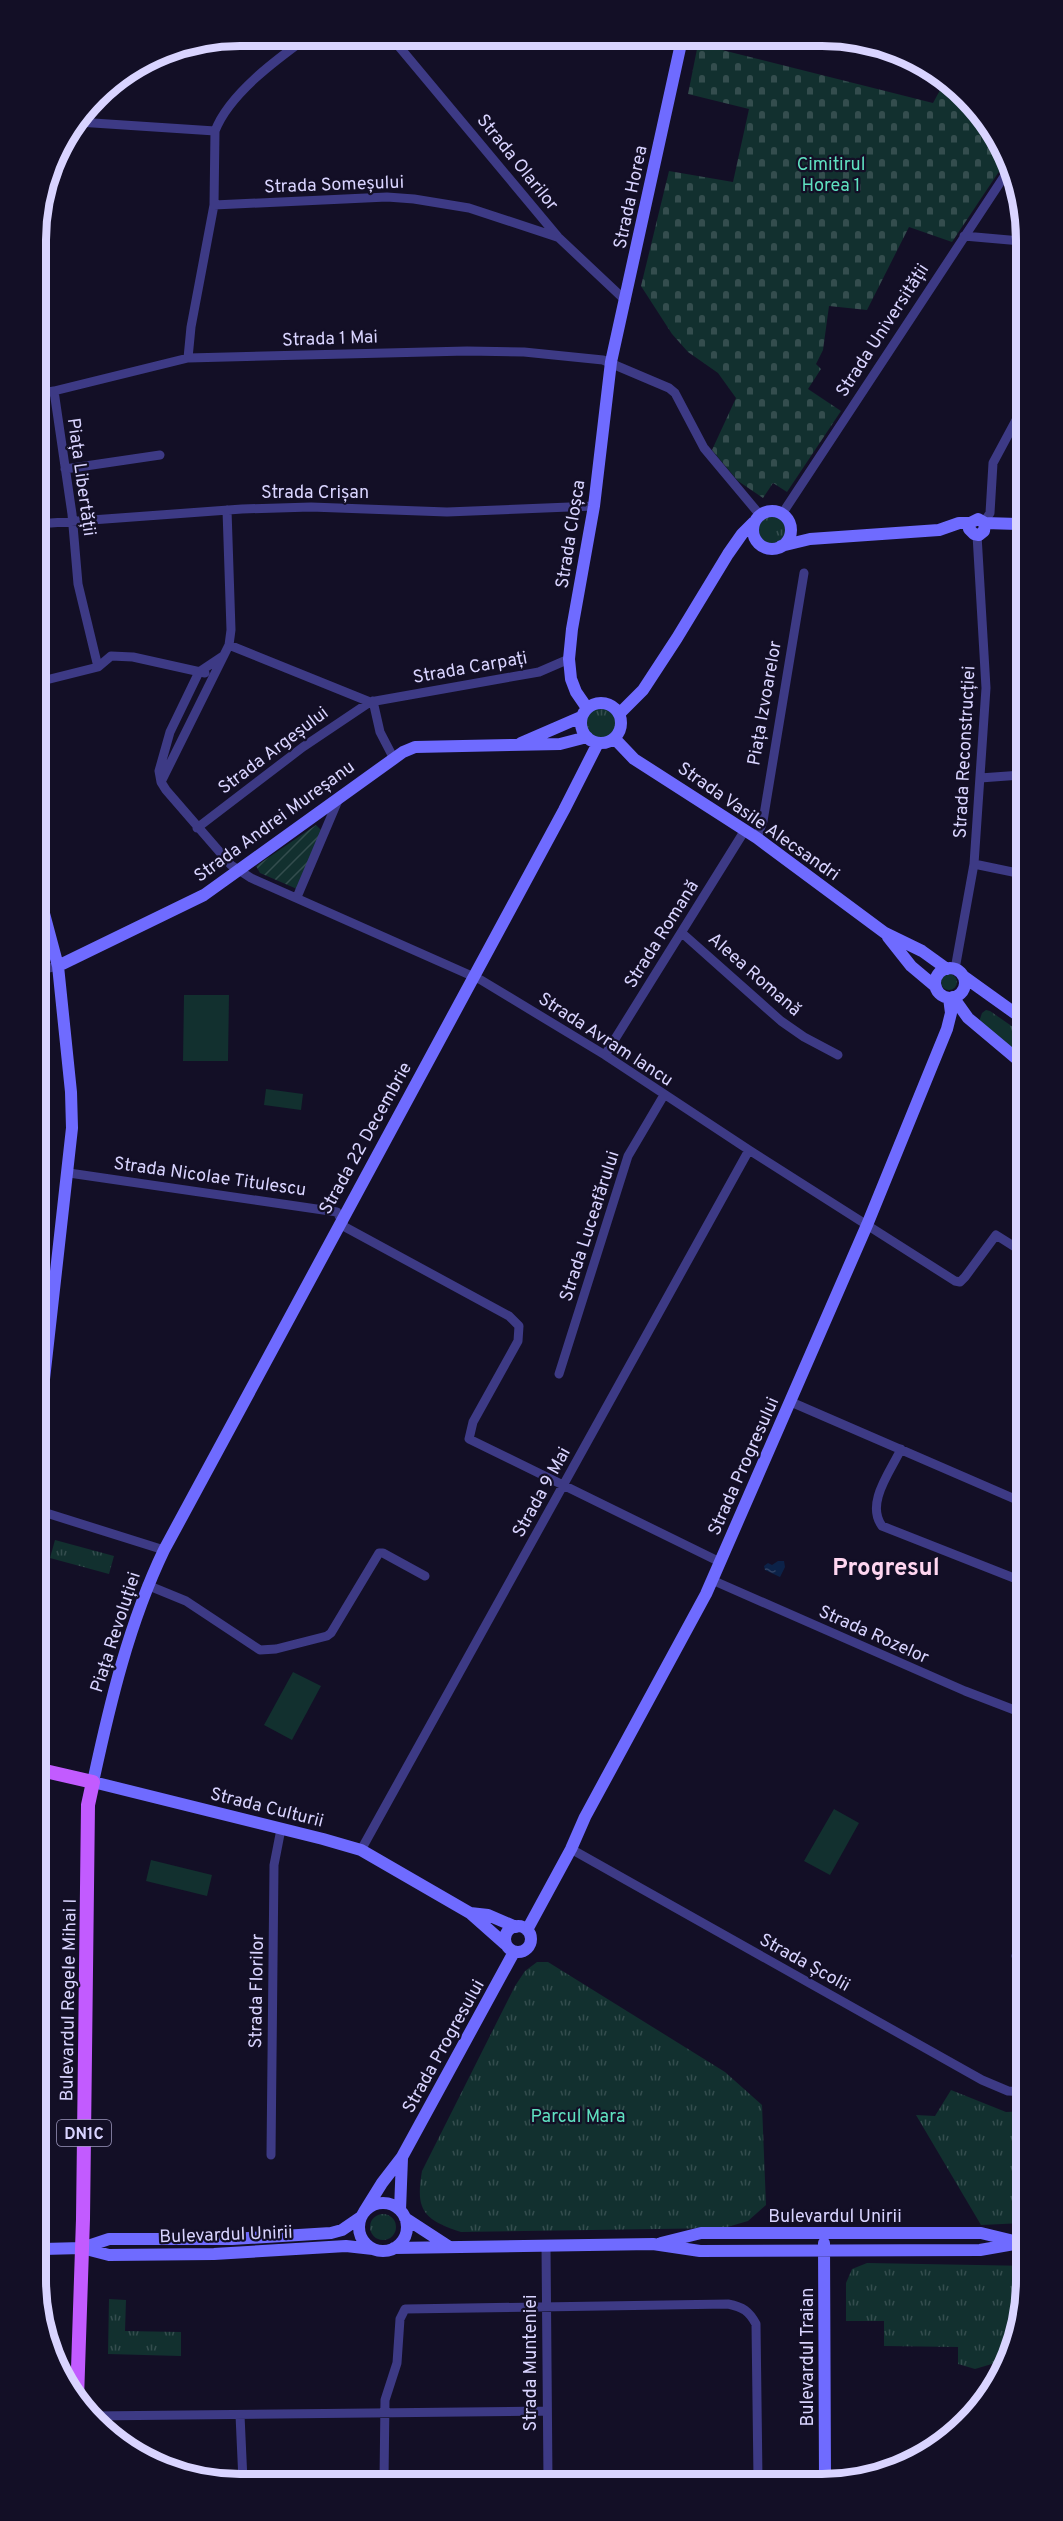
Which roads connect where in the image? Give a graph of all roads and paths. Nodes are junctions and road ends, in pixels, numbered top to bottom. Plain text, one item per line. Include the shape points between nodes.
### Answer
1 (297, 46) edge
2 (399, 46) edge
3 (681, 46) edge
4 (87, 123) edge
5 (215, 131) junction
6 (1005, 175) edge
7 (214, 205) junction
8 (964, 236) junction
9 (558, 237) junction
10 (1016, 241) edge
11 (626, 301) junction
12 (188, 358) junction
13 (611, 362) junction
14 (54, 391) junction
15 (47, 392) edge
16 (1016, 420) edge
17 (160, 455) dead end
18 (65, 469) junction
19 (594, 506) junction
20 (227, 510) junction
21 (786, 518) junction
22 (757, 519) junction
23 (73, 521) junction
24 (47, 523) edge
25 (1016, 524) edge
26 (978, 528) junction
27 (810, 538) junction
28 (782, 546) junction
29 (765, 548) junction
30 (728, 554) junction
31 (804, 573) dead end
32 (229, 645) junction
33 (223, 656) junction
34 (569, 659) junction
35 (98, 667) junction
36 (199, 672) junction
37 (211, 679) junction
38 (47, 680) edge
39 (371, 701) junction
40 (584, 712) junction
41 (619, 714) junction
42 (614, 738) junction
43 (592, 740) junction
44 (520, 743) junction
45 (393, 757) junction
46 (161, 758) junction
47 (172, 760) junction
48 (1016, 775) edge
49 (980, 778) junction
50 (161, 782) junction
51 (339, 798) junction
52 (197, 828) junction
53 (745, 830) junction
54 (757, 838) junction
55 (974, 864) junction
56 (238, 870) junction
57 (1016, 873) edge
58 (297, 897) junction
59 (47, 922) edge
60 (682, 933) junction
61 (885, 933) junction
62 (58, 966) junction
63 (47, 968) edge
64 (955, 971) junction
65 (474, 976) junction
66 (936, 987) junction
67 (951, 998) junction
68 (1016, 1014) edge
69 (605, 1055) junction
70 (838, 1055) dead end
71 (1016, 1058) edge
72 (664, 1095) junction
73 (749, 1150) junction
74 (69, 1173) junction
75 (340, 1220) junction
76 (867, 1225) junction
77 (1016, 1248) edge
78 (46, 1361) edge
79 (559, 1374) dead end
80 (791, 1402) junction
81 (901, 1449) junction
82 (563, 1486) junction
83 (1016, 1499) edge
84 (46, 1513) edge
85 (164, 1550) junction
86 (720, 1563) junction
87 (425, 1576) dead end
88 (1016, 1579) edge
89 (712, 1580) junction
90 (147, 1585) junction
91 (1016, 1711) edge
92 (46, 1771) edge
93 (93, 1782) junction
94 (281, 1829) junction
95 (571, 1849) junction
96 (361, 1851) junction
97 (470, 1913) junction
98 (522, 1928) junction
99 (510, 1948) junction
100 (1016, 2091) edge
101 (271, 2155) dead end
102 (402, 2157) junction
103 (402, 2214) junction
104 (363, 2215) junction
105 (824, 2235) junction
106 (1016, 2241) edge
107 (1016, 2243) edge
108 (653, 2244) junction
109 (546, 2245) junction
110 (448, 2246) junction
111 (82, 2248) junction
112 (394, 2248) junction
113 (46, 2249) edge
114 (373, 2249) junction
115 (824, 2249) junction
116 (546, 2306) junction
117 (77, 2386) edge
118 (547, 2411) junction
119 (384, 2413) junction
120 (240, 2415) junction
121 (103, 2416) edge
122 (243, 2474) edge
123 (384, 2474) edge
124 (548, 2474) edge
125 (758, 2474) edge
126 (825, 2474) edge

1 - 5 street via 244,89
2 - 9 street, Strada Olarilor
3 - 11 street, Strada Horea
4 - 5 street
5 - 7 street
6 - 8 street, Strada Universității
7 - 9 street, Strada Someșului via 414,199 469,208
7 - 12 street
8 - 10 street
8 - 21 street, Strada Universității
9 - 11 street, Strada Olarilor
11 - 13 street, Strada Horea
12 - 13 street, Strada 1 Mai via 468,351 576,356
12 - 14 street, Strada 1 Mai
13 - 19 street, Strada Cloșca
13 - 22 street, Strada 1 Mai via 675,393 704,448
14 - 15 street
14 - 18 street, Piața Libertății
16 - 26 street, Strada Reconstrucției via 993,463 990,513
17 - 18 street
18 - 23 street, Piața Libertății
19 - 20 street, Strada Crișan via 447,512 311,507
19 - 34 street, Strada Cloșca
20 - 23 street, Strada Crișan
20 - 32 street
21 - 22 street via 772,511
21 - 27 street
21 - 28 street via 790,537
22 - 29 street via 753,532
22 - 30 street
23 - 24 street, Strada Crișan
23 - 35 street, Piața Libertății via 78,584
25 - 26 street via 1002,522
26 - 27 street via 950,533 939,530
26 - 49 street, Strada Reconstrucției via 986,661
27 - 28 street
28 - 29 street
29 - 30 street via 747,547
30 - 41 street via 643,690
31 - 54 street, Piața Izvoarelor
32 - 33 street
32 - 39 street
33 - 36 street
33 - 37 street
34 - 39 street, Strada Carpați via 539,672
34 - 40 street, Strada Cloșca
35 - 36 street via 111,656 122,656
35 - 38 street
36 - 37 street
36 - 46 street
37 - 47 street
39 - 45 street
39 - 52 street, Strada Argeșului
40 - 41 street via 597,703 608,703
40 - 43 street via 580,726
40 - 44 street, Strada Andrei Mureșanu
41 - 42 street via 620,727
42 - 43 street via 605,743
42 - 53 street, Strada Vasile Alecsandri via 634,759
43 - 44 street, Strada Andrei Mureșanu
43 - 65 street, Strada 22 Decembrie via 590,761
44 - 45 street, Strada Andrei Mureșanu via 415,747
45 - 51 street, Strada Andrei Mureșanu
46 - 47 street
46 - 50 street
47 - 50 street
48 - 49 street
49 - 55 street, Strada Reconstrucției
50 - 52 street, Strada Avram Iancu
51 - 56 street, Strada Andrei Mureșanu
51 - 58 street
52 - 56 street, Strada Avram Iancu
53 - 54 street, Strada Vasile Alecsandri
53 - 60 street, Strada Romană
54 - 61 street, Strada Vasile Alecsandri
55 - 57 street
55 - 64 street, Strada Reconstrucției
56 - 58 street, Strada Avram Iancu
56 - 62 street, Strada Andrei Mureșanu via 204,896
58 - 65 street, Strada Avram Iancu
59 - 62 street
60 - 69 street, Strada Romană
60 - 70 street, Aleea Romană via 781,1021
61 - 64 street, Strada Vasile Alecsandri
61 - 66 street, Strada Vasile Alecsandri via 911,966
62 - 63 street
62 - 74 street via 72,1092
64 - 66 street via 936,977
64 - 67 street via 963,989
64 - 68 street, Strada Vasile Alecsandri
65 - 69 street, Strada Avram Iancu
65 - 75 street, Strada 22 Decembrie
66 - 67 street
67 - 71 street via 968,1018
67 - 76 street, Strada Progresului via 947,1029
69 - 72 street, Strada Avram Iancu
72 - 73 street, Strada Avram Iancu
72 - 79 street, Strada Luceafărului via 628,1156
73 - 76 street, Strada Avram Iancu
73 - 82 street, Strada 9 Mai
74 - 75 street, Strada Nicolae Titulescu via 331,1210 337,1212
74 - 78 street
75 - 82 street, Strada Nicolae Titulescu via 345,1227 509,1316 519,1326 518,1341 473,1422 469,1439
75 - 85 street, Strada 22 Decembrie
76 - 77 street, Strada Avram Iancu via 960,1282 996,1235
76 - 80 street, Strada Progresului
80 - 81 street
80 - 86 street, Strada Progresului
81 - 83 street
81 - 88 street via 874,1509 882,1526
82 - 86 street
82 - 96 street, Strada 9 Mai
84 - 85 street
85 - 90 street, Piața Revoluției
86 - 89 street, Strada Progresului
87 - 90 street via 379,1553 331,1633 264,1650 186,1601
89 - 91 street, Strada Rozelor
89 - 95 street, Strada Progresului
90 - 93 street, Piața Revoluției via 106,1722
92 - 93 main road, Strada Culturii
93 - 94 street, Strada Culturii
93 - 111 main road, Bulevardul Regele Mihai I / DN1C via 88,1805
94 - 96 street, Strada Culturii
94 - 101 street, Strada Florilor via 274,1865
95 - 98 street, Strada Progresului
95 - 100 street, Strada Școlii via 982,2080
96 - 97 street, Strada Culturii
97 - 98 street, Strada Culturii via 488,1915
97 - 99 street, Strada Culturii
98 - 99 street, Strada Progresului via 507,1932
98 - 99 street, Strada Progresului via 530,1938 529,1946 523,1951
99 - 102 street, Strada Progresului
102 - 103 street, Strada Progresului
102 - 104 street, Strada Progresului
103 - 104 street, Bulevardul Unirii via 381,2203
103 - 110 street, Bulevardul Unirii
103 - 112 street via 407,2224 404,2238
104 - 111 street, Bulevardul Unirii via 342,2230 320,2233 232,2239 109,2239
104 - 114 street via 362,2239
105 - 106 street, Bulevardul Unirii via 981,2233
105 - 108 street, Bulevardul Unirii via 701,2233
105 - 115 street, Bulevardul Traian
107 - 115 street, Bulevardul Unirii via 980,2250
108 - 109 street, Bulevardul Unirii
108 - 115 street, Bulevardul Unirii via 700,2250
109 - 110 street, Bulevardul Unirii
109 - 116 street, Strada Munteniei
110 - 112 street, Bulevardul Unirii
111 - 113 street, Bulevardul Unirii
111 - 114 street, Bulevardul Unirii via 109,2255 346,2246
111 - 117 main road, Bulevardul Regele Mihai I / DN1C
112 - 114 street, Bulevardul Unirii
115 - 126 street, Bulevardul Traian
116 - 118 street, Strada Munteniei
116 - 119 street via 405,2309 399,2319 398,2356
116 - 125 street via 728,2304 750,2312 757,2338
118 - 119 street
118 - 124 street, Strada Munteniei
119 - 120 street
119 - 123 street
120 - 121 street
120 - 122 street

